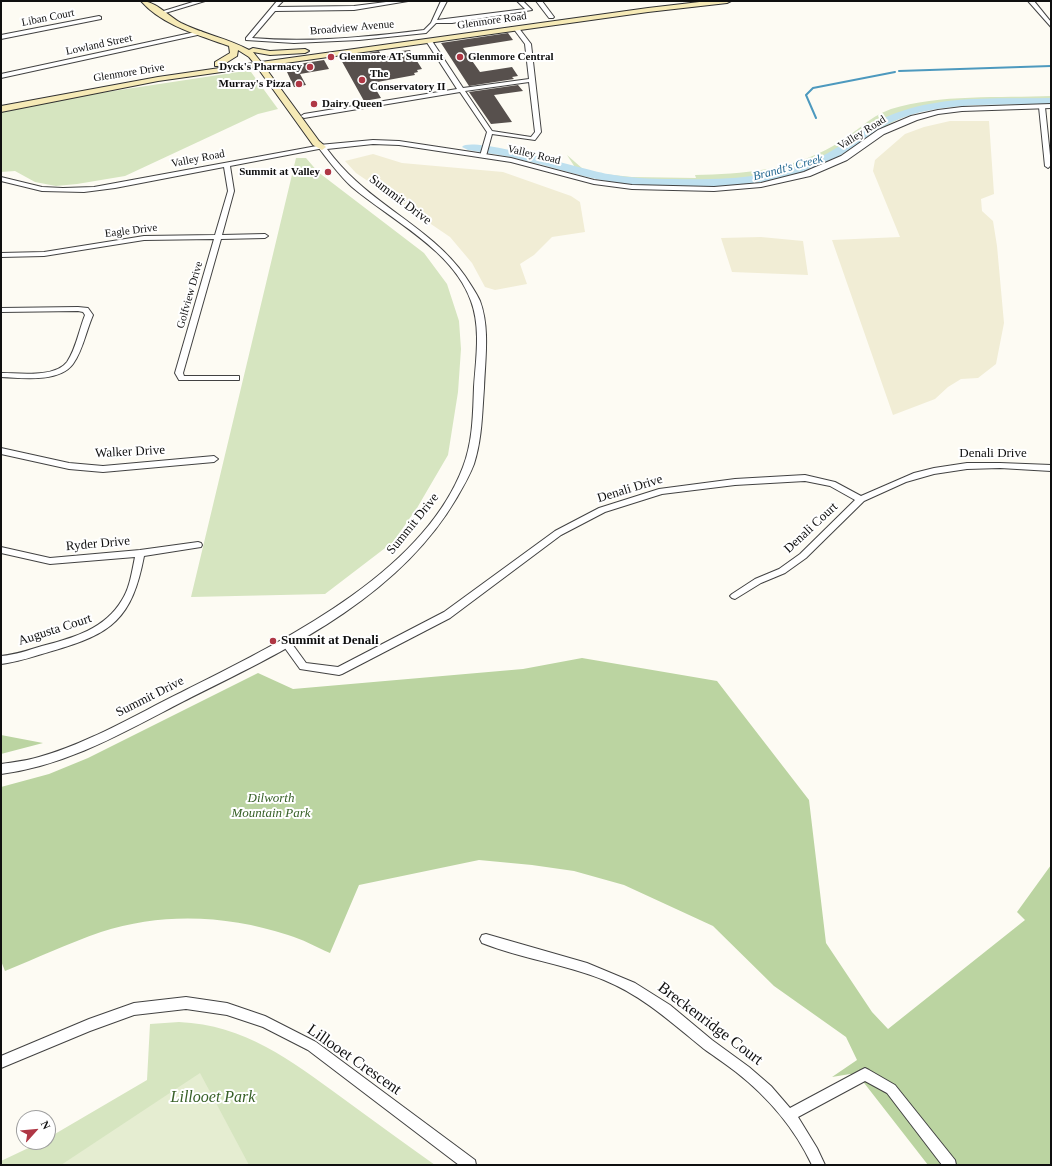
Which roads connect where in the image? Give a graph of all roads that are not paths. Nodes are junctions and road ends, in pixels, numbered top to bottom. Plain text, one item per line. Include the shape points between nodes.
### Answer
1 (145, 1) edge
2 (202, 1) edge
3 (280, 1) edge
4 (365, 1) edge
5 (405, 1) edge
6 (444, 1) edge
7 (520, 1) edge
8 (539, 1) edge
9 (667, 1) edge
10 (727, 1) edge
11 (1031, 1) edge
12 (362, 7) junction
13 (274, 9) junction
14 (160, 13) junction
15 (551, 17) junction
16 (99, 18) dead end
17 (433, 23) junction
18 (1051, 25) edge
19 (516, 28) junction
20 (496, 31) junction
21 (200, 33) junction
22 (1, 37) edge
23 (215, 38) junction
24 (430, 41) junction
25 (232, 44) junction
26 (354, 46) junction
27 (260, 60) junction
28 (292, 61) junction
29 (218, 64) junction
30 (246, 68) junction
31 (276, 70) dead end
32 (1, 76) edge
33 (268, 76) junction
34 (158, 79) junction
35 (531, 80) junction
36 (461, 90) junction
37 (1, 102) edge
38 (1042, 106) junction
39 (1051, 106) edge
40 (1, 109) edge
41 (304, 116) junction
42 (490, 132) junction
43 (322, 147) junction
44 (483, 156) junction
45 (227, 165) junction
46 (1048, 166) dead end
47 (1, 179) edge
48 (265, 236) dead end
49 (218, 237) junction
50 (1, 255) edge
51 (1, 310) edge
52 (1, 375) edge
53 (236, 378) dead end
54 (1, 451) edge
55 (214, 459) dead end
56 (1051, 468) edge
57 (861, 500) junction
58 (198, 545) dead end
59 (1, 550) edge
60 (140, 553) junction
61 (734, 596) dead end
62 (287, 644) junction
63 (1, 660) edge
64 (1, 770) edge
65 (486, 939) dead end
66 (1, 1062) edge
67 (788, 1116) junction
68 (470, 1165) edge
69 (819, 1165) edge
70 (950, 1165) edge

1 - 14 main road
2 - 14 street
3 - 13 street, Broadview Avenue
4 - 12 street
5 - 12 street
6 - 17 street
7 - 17 street via 529,10
8 - 15 street
9 - 15 main road, Glenmore Road
10 - 19 main road, Glenmore Road
11 - 18 street
12 - 13 street
13 - 17 street, Broadview Avenue via 248,39 335,42 426,31
14 - 21 main road via 179,25
15 - 20 main road
15 - 26 main road, Glenmore Road
16 - 22 street, Liban Court
19 - 20 main road, Glenmore Road
19 - 35 street via 528,44
20 - 24 main road, Glenmore Road
21 - 23 main road
21 - 32 street, Lowland Street
23 - 25 main road
23 - 27 main road via 227,39
24 - 28 main road, Glenmore Road
24 - 36 street
25 - 27 main road
25 - 29 main road via 234,54
26 - 27 main road
26 - 27 main road, Glenmore Road via 304,51
27 - 28 main road, Glenmore Road
27 - 29 main road, Glenmore Drive
27 - 30 main road, Glenmore Drive
27 - 33 main road, Summit Drive
27 - 34 main road
27 - 41 main road, Summit Drive
28 - 31 main road via 282,64
29 - 37 main road, Glenmore Drive
30 - 33 main road
30 - 34 main road, Glenmore Drive
33 - 43 main road, Summit Drive via 316,143
34 - 40 main road, Glenmore Drive
35 - 36 street
35 - 42 street via 538,132 533,139
36 - 41 street
36 - 42 street
38 - 39 street, Valley Road
38 - 44 street, Valley Road via 962,109 914,118 881,132 844,158 807,174 741,187 632,187 594,182 535,165
38 - 46 street
41 - 43 main road, Summit Drive via 322,142
42 - 44 street
43 - 44 street, Valley Road via 372,142 399,143
43 - 45 street, Valley Road
43 - 62 street, Summit Drive via 338,169 363,191 419,230 441,250 460,273 475,301 482,331 477,431 464,477 440,516 402,562 344,607
45 - 47 street, Valley Road via 83,190 57,191
45 - 49 street, Golfview Drive via 231,191
48 - 49 street, Eagle Drive
49 - 50 street, Eagle Drive via 144,238 44,254
49 - 53 street, Golfview Drive via 179,373 182,378
51 - 52 street via 78,309 85,310 88,315 69,364 63,371 52,375
54 - 55 street, Walker Drive via 69,466 103,469
56 - 57 street, Denali Drive via 959,466 917,476
57 - 61 street, Denali Court via 803,556 782,571 758,581
57 - 62 street, Denali Drive via 832,484 805,478 662,490 602,510 558,533 447,615 339,671 303,666
58 - 60 street, Ryder Drive
59 - 60 street, Ryder Drive via 50,561
60 - 63 street, Augusta Court via 126,602 99,631
62 - 64 street, Summit Drive via 97,740 42,762
65 - 67 street, Breckenridge Court via 520,951 574,964 620,981 664,1007 746,1071
66 - 68 street, Lillooet Crescent via 134,1009 186,1003 227,1009 265,1022 312,1046
67 - 69 street, Breckenridge Court via 812,1148
67 - 70 street via 865,1074 891,1090

